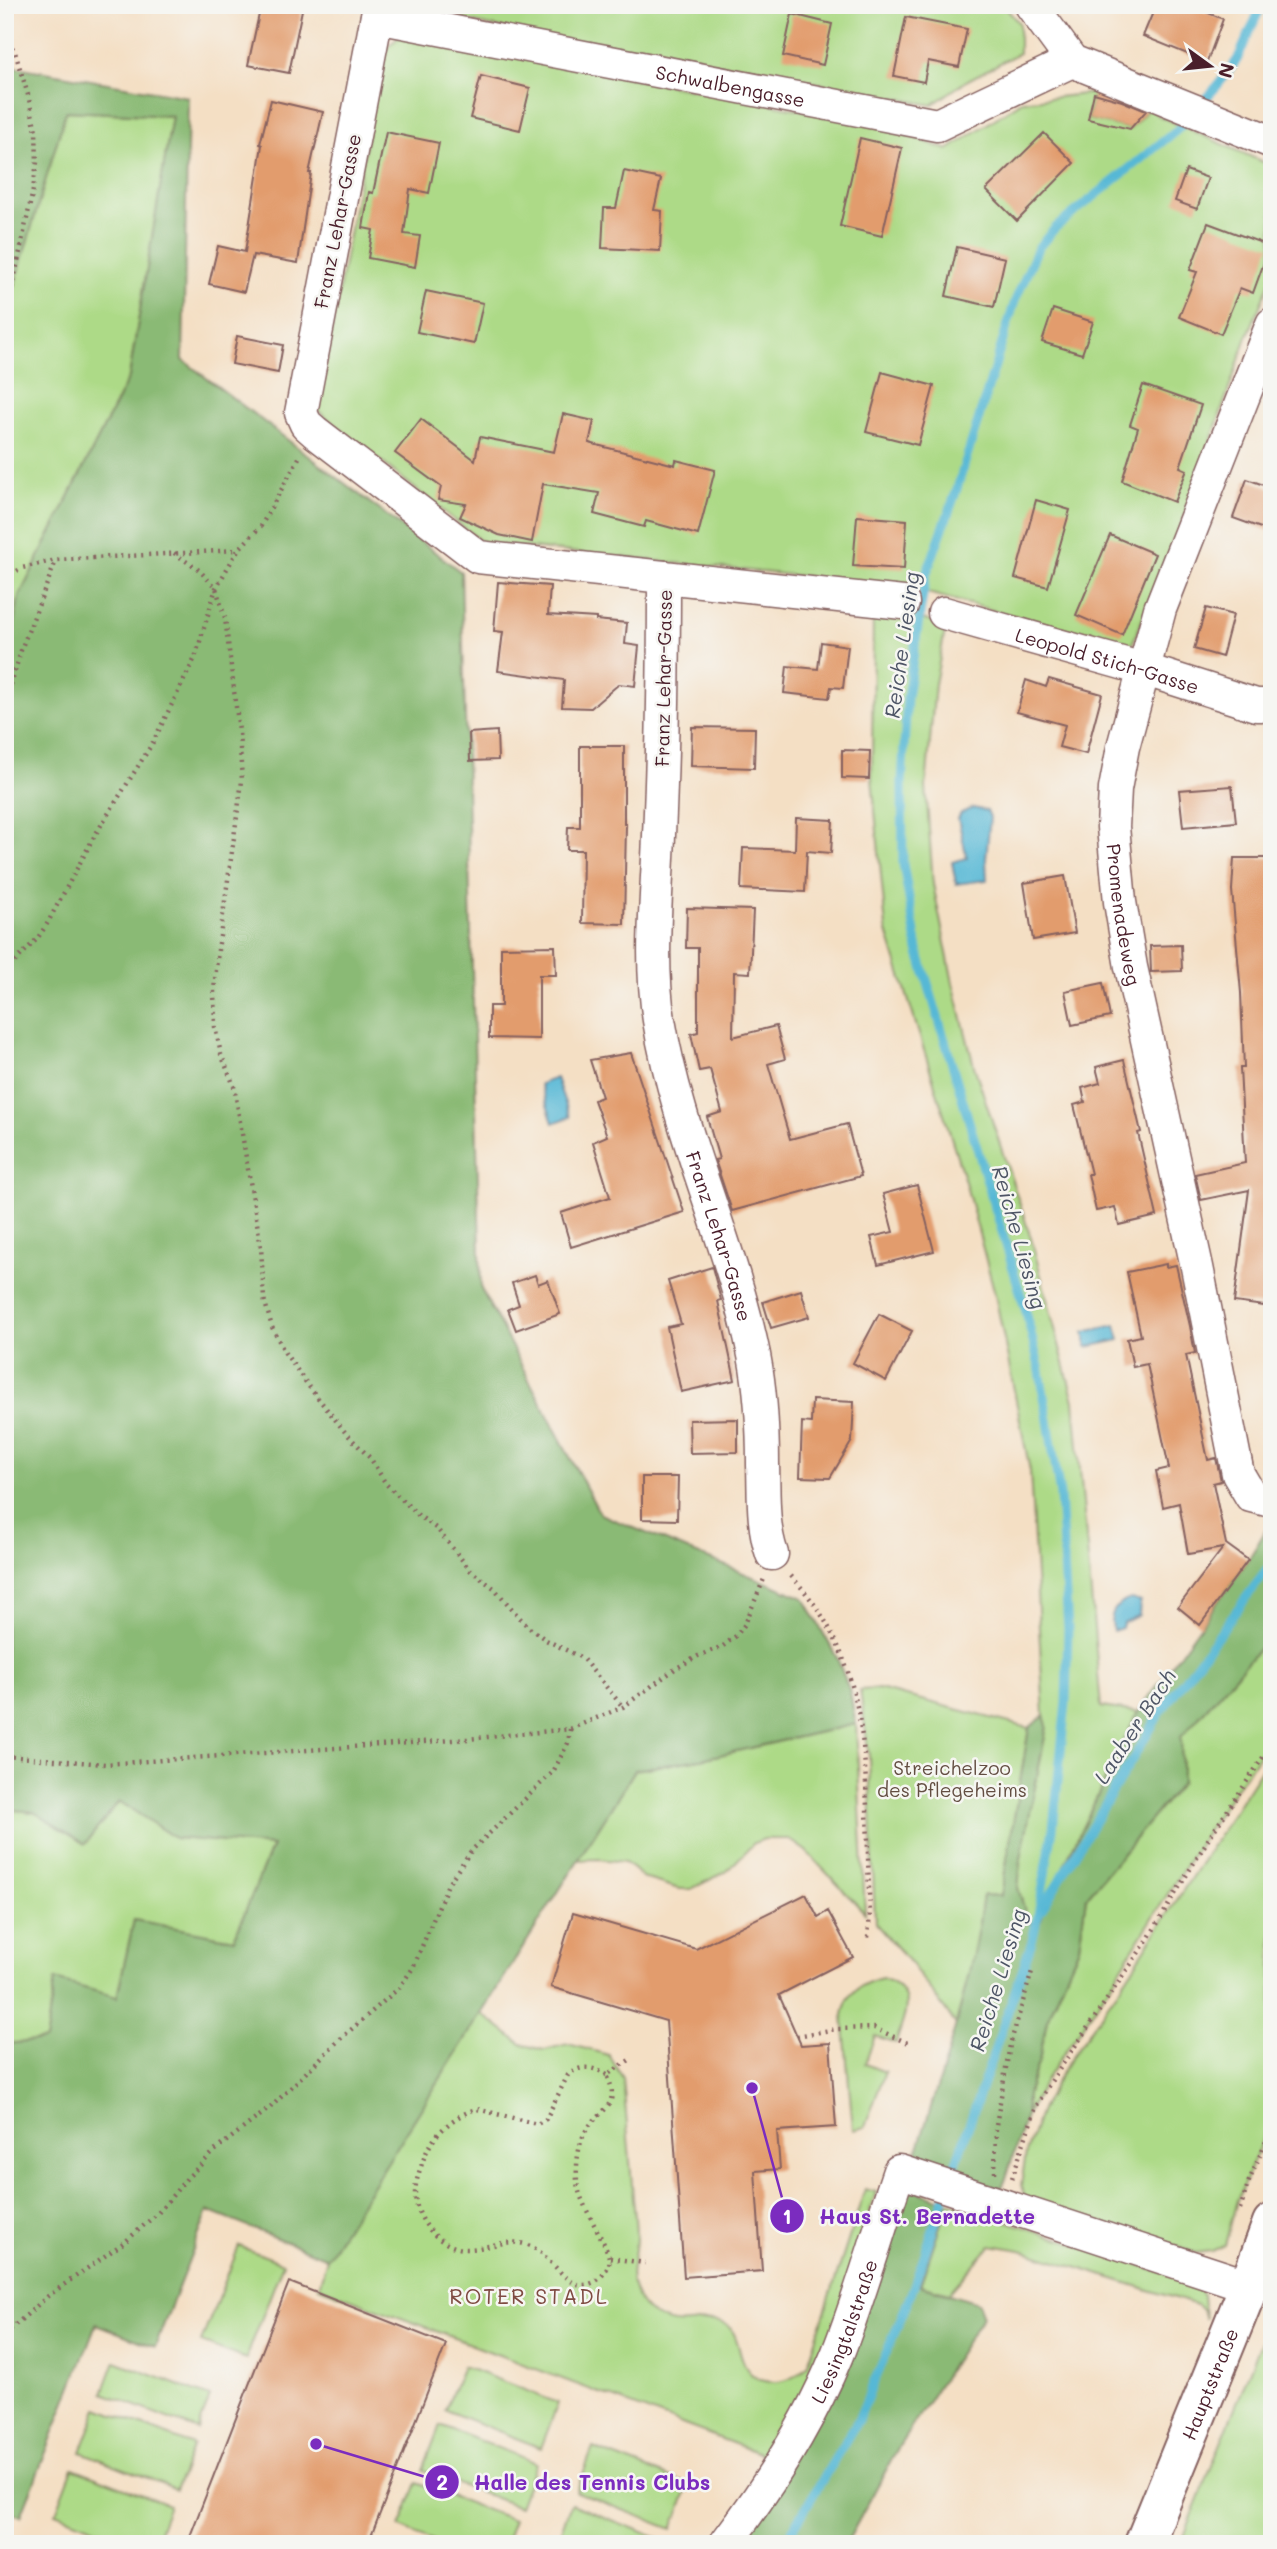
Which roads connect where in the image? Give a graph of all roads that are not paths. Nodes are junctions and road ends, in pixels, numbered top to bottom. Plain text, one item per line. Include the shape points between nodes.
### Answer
1 (1031, 5) edge
2 (378, 11) edge
3 (1072, 61) junction
4 (1272, 142) edge
5 (1272, 324) edge
6 (664, 577) junction
7 (903, 603) dead end
8 (944, 613) dead end
9 (1143, 669) junction
10 (1272, 705) edge
11 (1272, 1496) edge
12 (772, 1554) road end
13 (1255, 2218) edge
14 (1249, 2286) junction
15 (725, 2544) edge
16 (1144, 2544) edge

1 - 3 street
2 - 3 street, Schwalbengasse via 937,125
2 - 6 street, Franz Lehar-Gasse via 301,401 306,424 478,558
3 - 4 street
5 - 9 street, Promenadeweg via 1160,609
6 - 7 street
6 - 12 street, Franz Lehar-Gasse via 664,731 655,966 659,1019 676,1096 741,1299 754,1357 763,1419 765,1529
8 - 9 street, Leopold Stich-Gasse
9 - 10 street, Leopold Stich-Gasse via 1256,705
9 - 11 street, Promenadeweg via 1115,789 1113,827 1130,967 1238,1474 1251,1496 1267,1500
13 - 14 main road, Hauptstraße
14 - 15 street, Liesingtalstraße via 898,2171 837,2354 804,2426
14 - 16 main road, Hauptstraße

